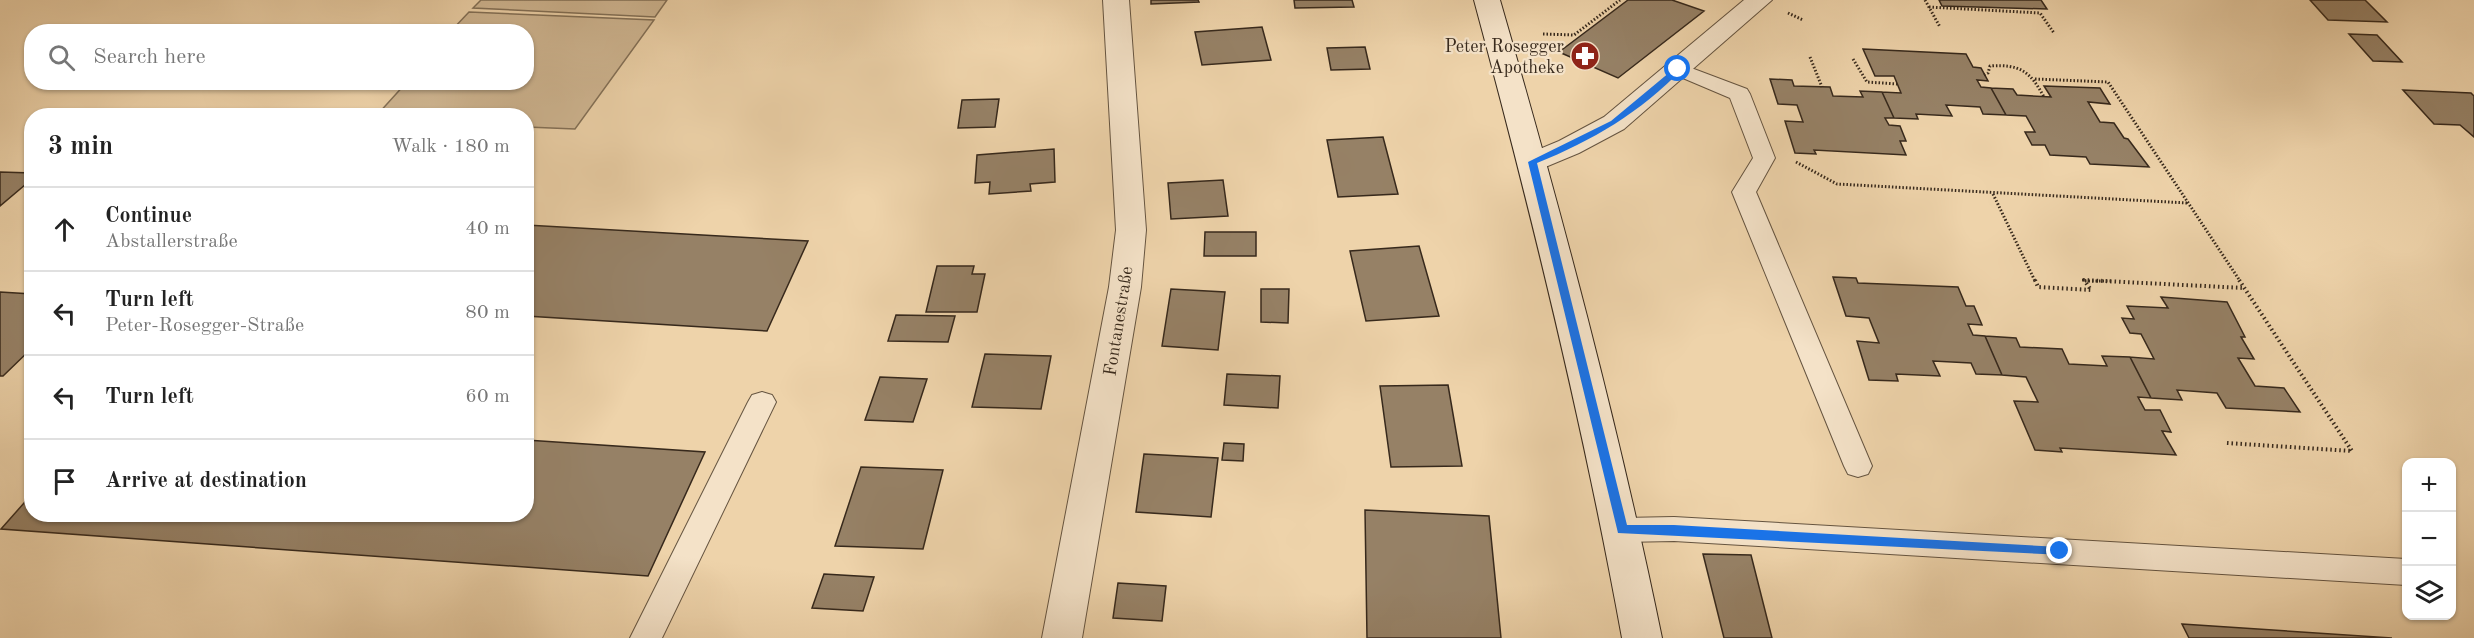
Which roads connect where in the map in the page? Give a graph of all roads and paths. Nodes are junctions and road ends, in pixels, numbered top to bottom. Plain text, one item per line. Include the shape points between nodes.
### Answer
1 (1116, 0) edge
2 (1486, 0) edge
3 (1620, 0) edge
4 (1925, 0) edge
5 (1754, 2) edge
6 (1929, 7) junction
7 (1940, 27) dead end
8 (2054, 33) dead end
9 (1543, 34) dead end
10 (1810, 57) dead end
11 (1853, 59) dead end
12 (1678, 69) junction
13 (1984, 75) dead end
14 (2035, 79) junction
15 (1897, 84) dead end
16 (1822, 87) dead end
17 (2044, 97) dead end
18 (1764, 158) junction
19 (1533, 162) junction
20 (1992, 194) junction
21 (2188, 203) junction
22 (2245, 288) junction
23 (762, 402) dead end
24 (2227, 443) dead end
25 (1858, 466) dead end
26 (1622, 530) junction
27 (2402, 572) edge
28 (645, 638) edge
29 (1062, 638) edge
30 (1642, 638) edge

1 - 29 street, Fontanestraße via 1131,230 1125,287
2 - 19 street
3 - 9 path via 1574,34
4 - 6 path
5 - 12 street
6 - 7 path
6 - 8 path via 2040,13
10 - 16 path
11 - 15 path via 1867,82
12 - 18 lane via 1739,94
12 - 19 street via 1614,123
13 - 14 path via 1990,66 2016,66
14 - 17 path
14 - 21 path via 2108,82
18 - 20 path via 1798,162 1837,184
18 - 25 lane via 1744,192
19 - 26 street
20 - 21 path
20 - 22 path via 2038,287 2091,290 2084,280
21 - 22 path
22 - 24 path via 2352,451
23 - 28 lane
26 - 27 lane via 1685,530
26 - 30 street

